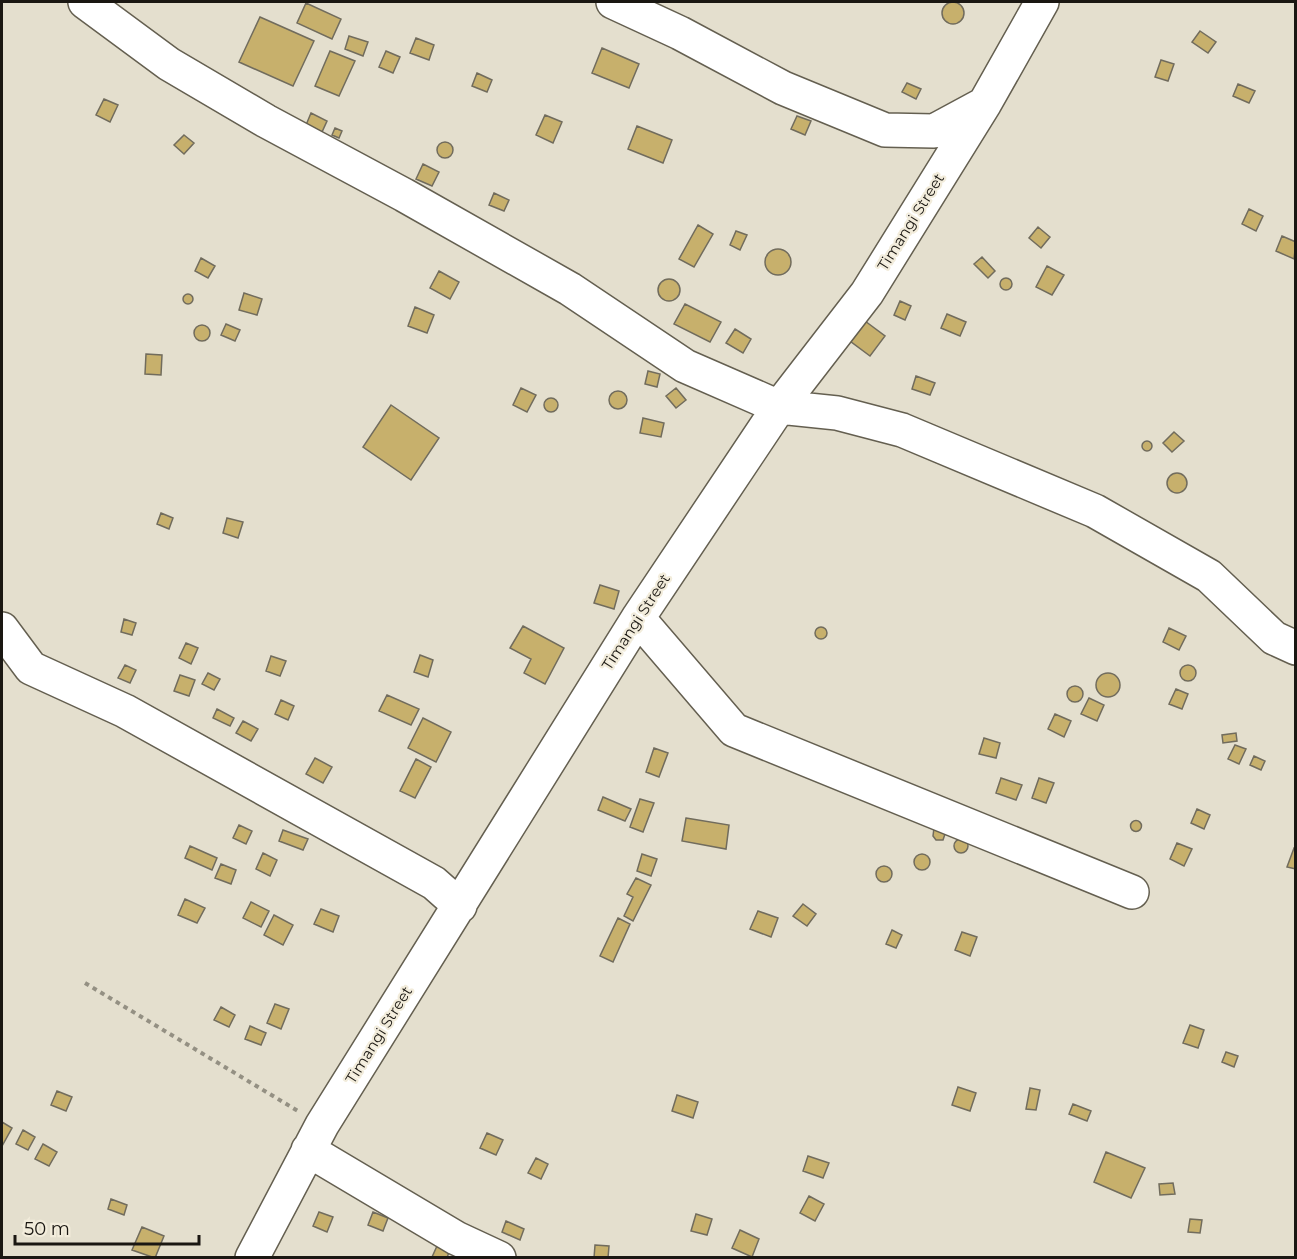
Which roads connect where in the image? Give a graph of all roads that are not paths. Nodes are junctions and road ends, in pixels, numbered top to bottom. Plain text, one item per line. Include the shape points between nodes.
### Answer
1 (85, 2) edge
2 (613, 2) edge
3 (1042, 2) edge
4 (985, 103) junction
5 (779, 407) junction
6 (638, 618) junction
7 (2, 628) edge
8 (1296, 648) edge
9 (1132, 892) dead end
10 (460, 906) junction
11 (315, 1138) junction
12 (252, 1257) edge
13 (499, 1257) edge

1 - 5 street via 169,64 570,289 685,366
2 - 4 street via 783,88 885,130 934,131
3 - 4 street, Timangi Street
4 - 5 street, Timangi Street via 867,293
5 - 6 street, Timangi Street
5 - 8 street via 837,412 902,430 1095,511 1209,576 1274,638
6 - 9 street via 734,730
6 - 10 street, Timangi Street
7 - 10 street via 31,668 125,711 434,884
10 - 11 street, Timangi Street
11 - 12 street, Timangi Street
11 - 13 street via 456,1238

